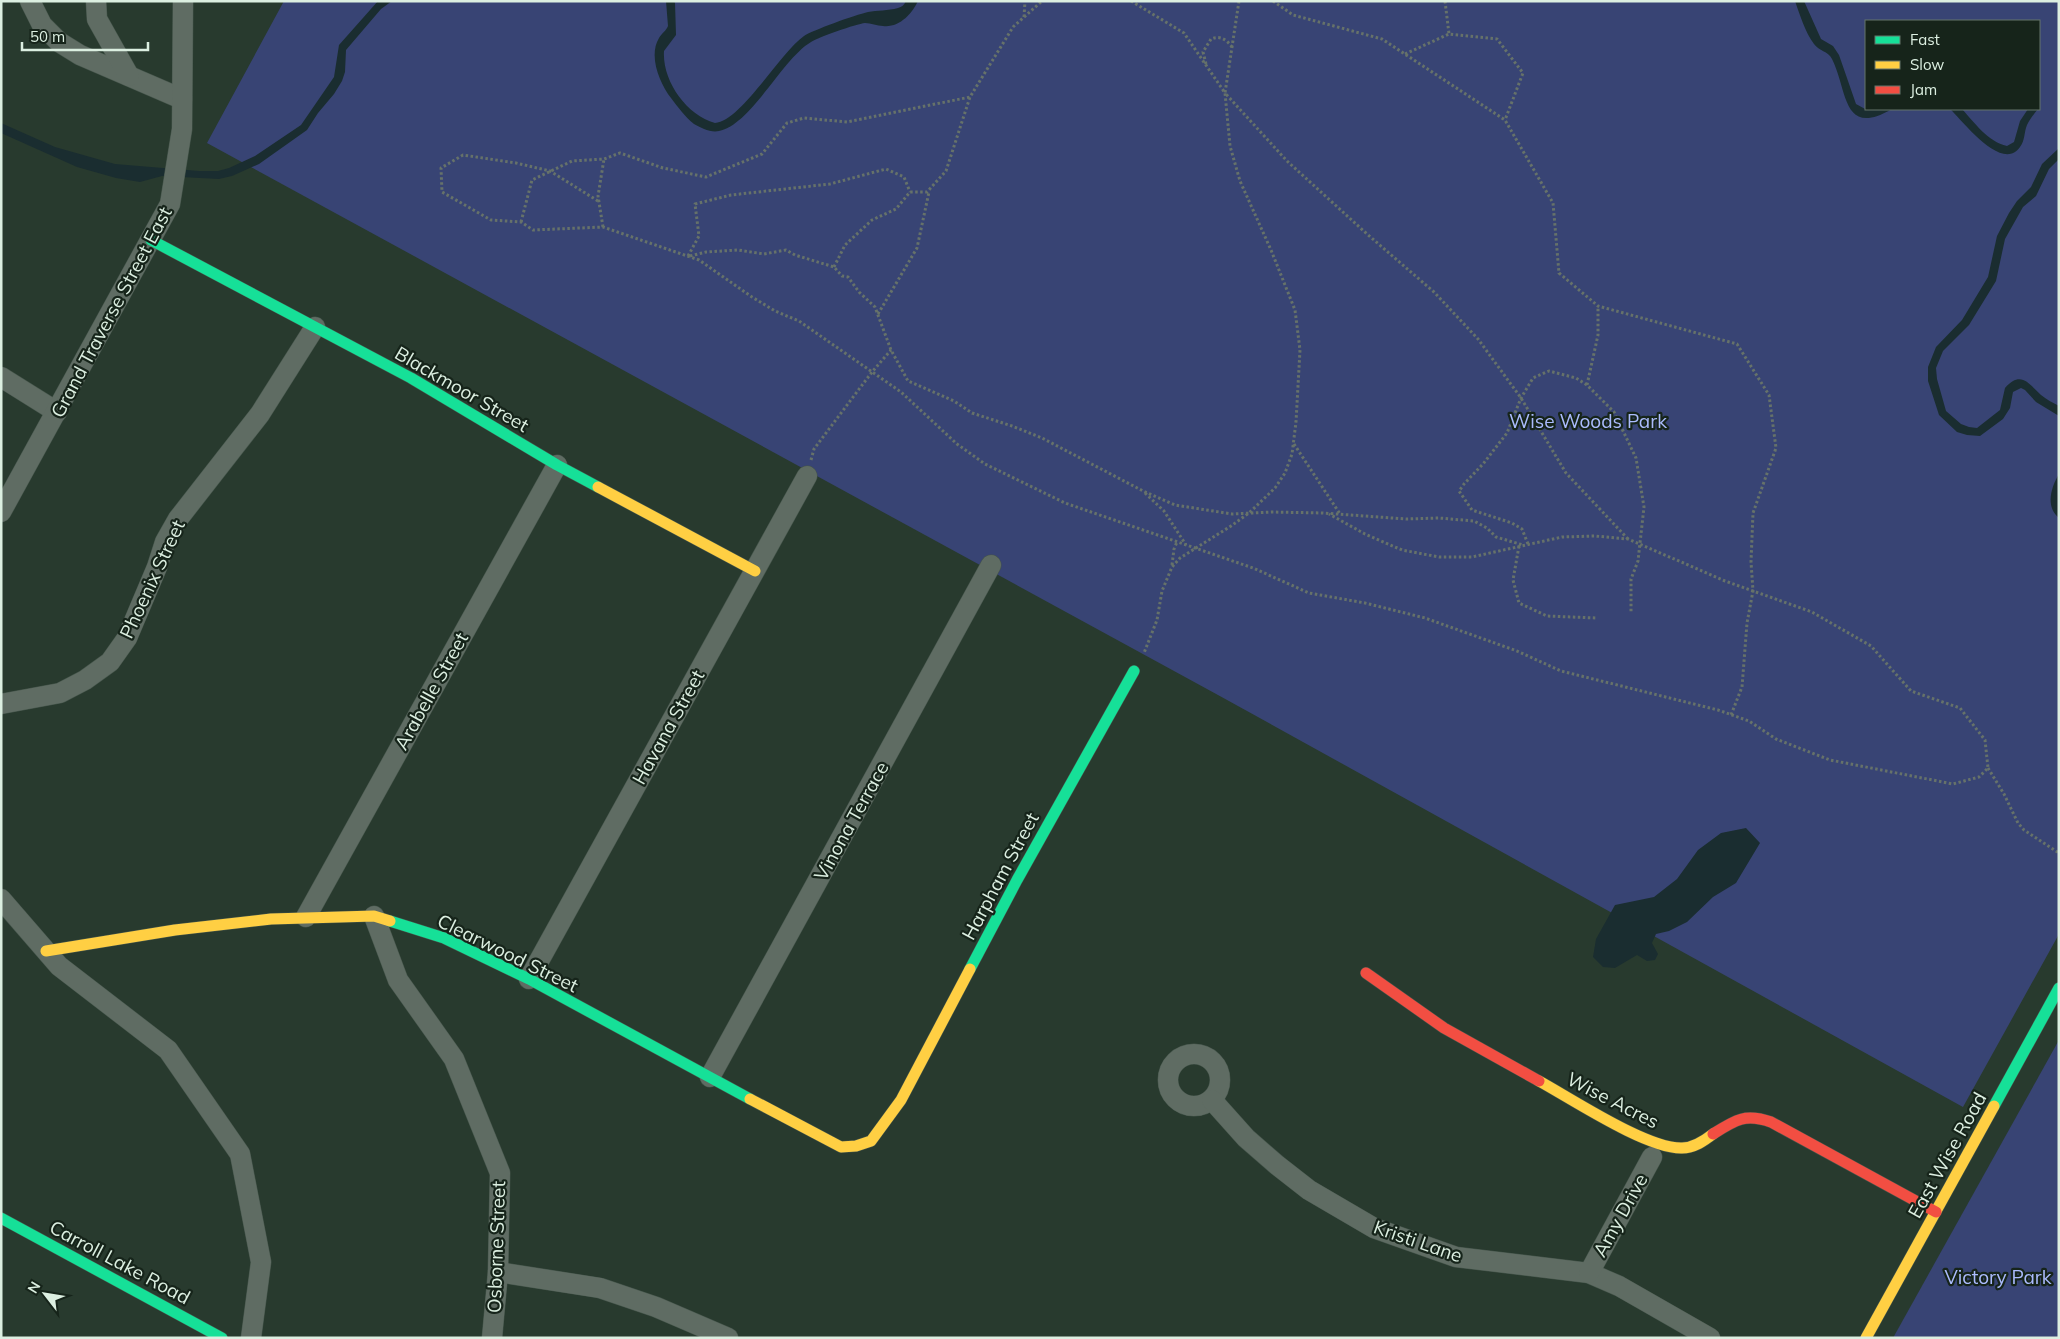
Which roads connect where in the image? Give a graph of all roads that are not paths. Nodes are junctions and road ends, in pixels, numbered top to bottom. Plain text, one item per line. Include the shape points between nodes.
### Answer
1 (30, 1) edge
2 (96, 1) edge
3 (183, 1) edge
4 (129, 76) junction
5 (182, 99) junction
6 (151, 240) junction
7 (315, 327) junction
8 (1, 377) edge
9 (57, 412) junction
10 (557, 465) junction
11 (807, 476) road end
12 (1, 512) edge
13 (991, 565) dead end
14 (755, 570) junction
15 (1134, 671) road end
16 (1, 704) edge
17 (2, 903) edge
18 (374, 916) junction
19 (306, 917) junction
20 (46, 952) junction
21 (1366, 973) dead end
22 (529, 979) junction
23 (2059, 988) edge
24 (710, 1077) junction
25 (901, 1100) joint
26 (1212, 1100) dead end
27 (1652, 1157) dead end
28 (1936, 1212) junction
29 (1, 1218) edge
30 (498, 1272) junction
31 (1589, 1273) junction
32 (222, 1338) edge
33 (251, 1338) edge
34 (492, 1338) edge
35 (728, 1338) edge
36 (1710, 1338) edge
37 (1866, 1338) edge

1 - 4 street via 42,25 59,42 80,55
2 - 4 street via 97,19
3 - 5 street, Grand Traverse Street East
4 - 5 street
5 - 6 street, Grand Traverse Street East via 182,129 170,204
6 - 7 street, Blackmoor Street
6 - 9 street, Grand Traverse Street East
7 - 10 street, Blackmoor Street via 411,378
7 - 16 street, Phoenix Street via 260,414 178,519 165,542 126,638 110,662 60,694
8 - 9 street
9 - 12 street, Grand Traverse Street East
10 - 14 street, Blackmoor Street
10 - 19 street, Arabelle Street
11 - 14 street, Havana Street
13 - 24 street, Vinona Terrace
14 - 22 street, Havana Street
15 - 25 street, Harpham Street via 1017,880
17 - 20 street
18 - 19 street, Clearwood Street
18 - 22 street, Clearwood Street via 444,938
18 - 30 street, Osborne Street via 398,980 454,1059 500,1173
19 - 20 street, Clearwood Street via 175,930
20 - 33 street via 59,966 168,1050 240,1154 261,1262
21 - 28 street, Wise Acres via 1444,1028 1646,1140 1682,1148 1703,1142 1714,1132 1751,1117 1770,1122
22 - 24 street, Clearwood Street
23 - 28 street, East Wise Road
24 - 25 street, Clearwood Street via 841,1147 871,1141
26 - 31 street, Kristi Lane via 1246,1138 1277,1165 1309,1190 1374,1228 1456,1257
27 - 31 street, Amy Drive
28 - 37 street, East Wise Road
29 - 32 street, Carroll Lake Road
30 - 34 street, Osborne Street
30 - 35 street via 600,1288 656,1307
31 - 36 street, Kristi Lane via 1619,1286

